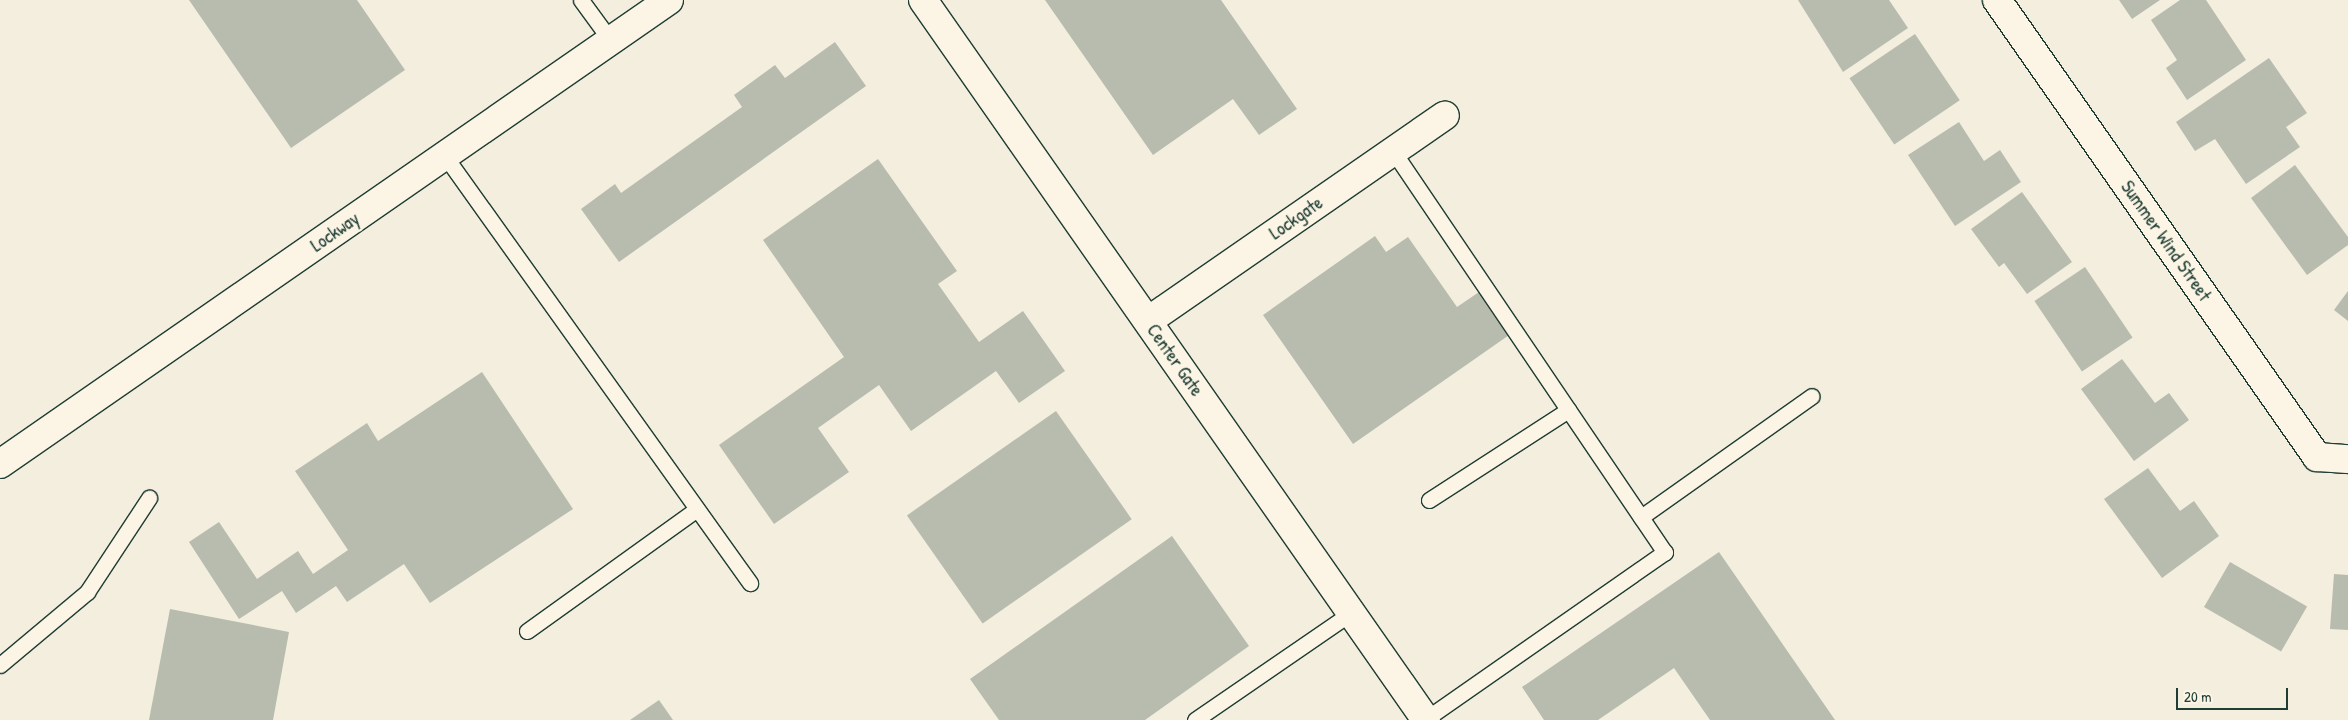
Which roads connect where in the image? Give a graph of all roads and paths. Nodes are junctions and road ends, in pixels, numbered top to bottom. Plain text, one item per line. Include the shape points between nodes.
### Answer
1 (581, 0) edge
2 (669, 0) edge
3 (923, 0) edge
4 (1997, 0) edge
5 (611, 41) junction
6 (1445, 115) dead end
7 (1393, 151) junction
8 (445, 156) junction
9 (1148, 321) junction
10 (1812, 396) dead end
11 (1568, 410) junction
12 (2348, 459) edge
13 (0, 464) edge
14 (149, 498) dead end
15 (1429, 500) dead end
16 (697, 509) junction
17 (1640, 517) junction
18 (750, 583) dead end
19 (1352, 612) junction
20 (527, 630) dead end
21 (0, 665) edge
22 (1420, 718) edge
23 (1195, 720) edge

1 - 5 lane
2 - 5 street, Lockway
3 - 9 street, Center Gate
4 - 12 street, Summer Wind Street via 2317,457
5 - 8 street, Lockway
6 - 7 street, Lockgate
7 - 9 street, Lockgate
7 - 11 lane
8 - 13 street, Lockway
8 - 16 lane
9 - 19 street, Center Gate
10 - 17 lane
11 - 15 lane
11 - 17 lane
14 - 21 lane via 87,592
16 - 18 lane
16 - 20 lane
17 - 22 lane via 1665,552
19 - 22 street, Center Gate
19 - 23 lane

